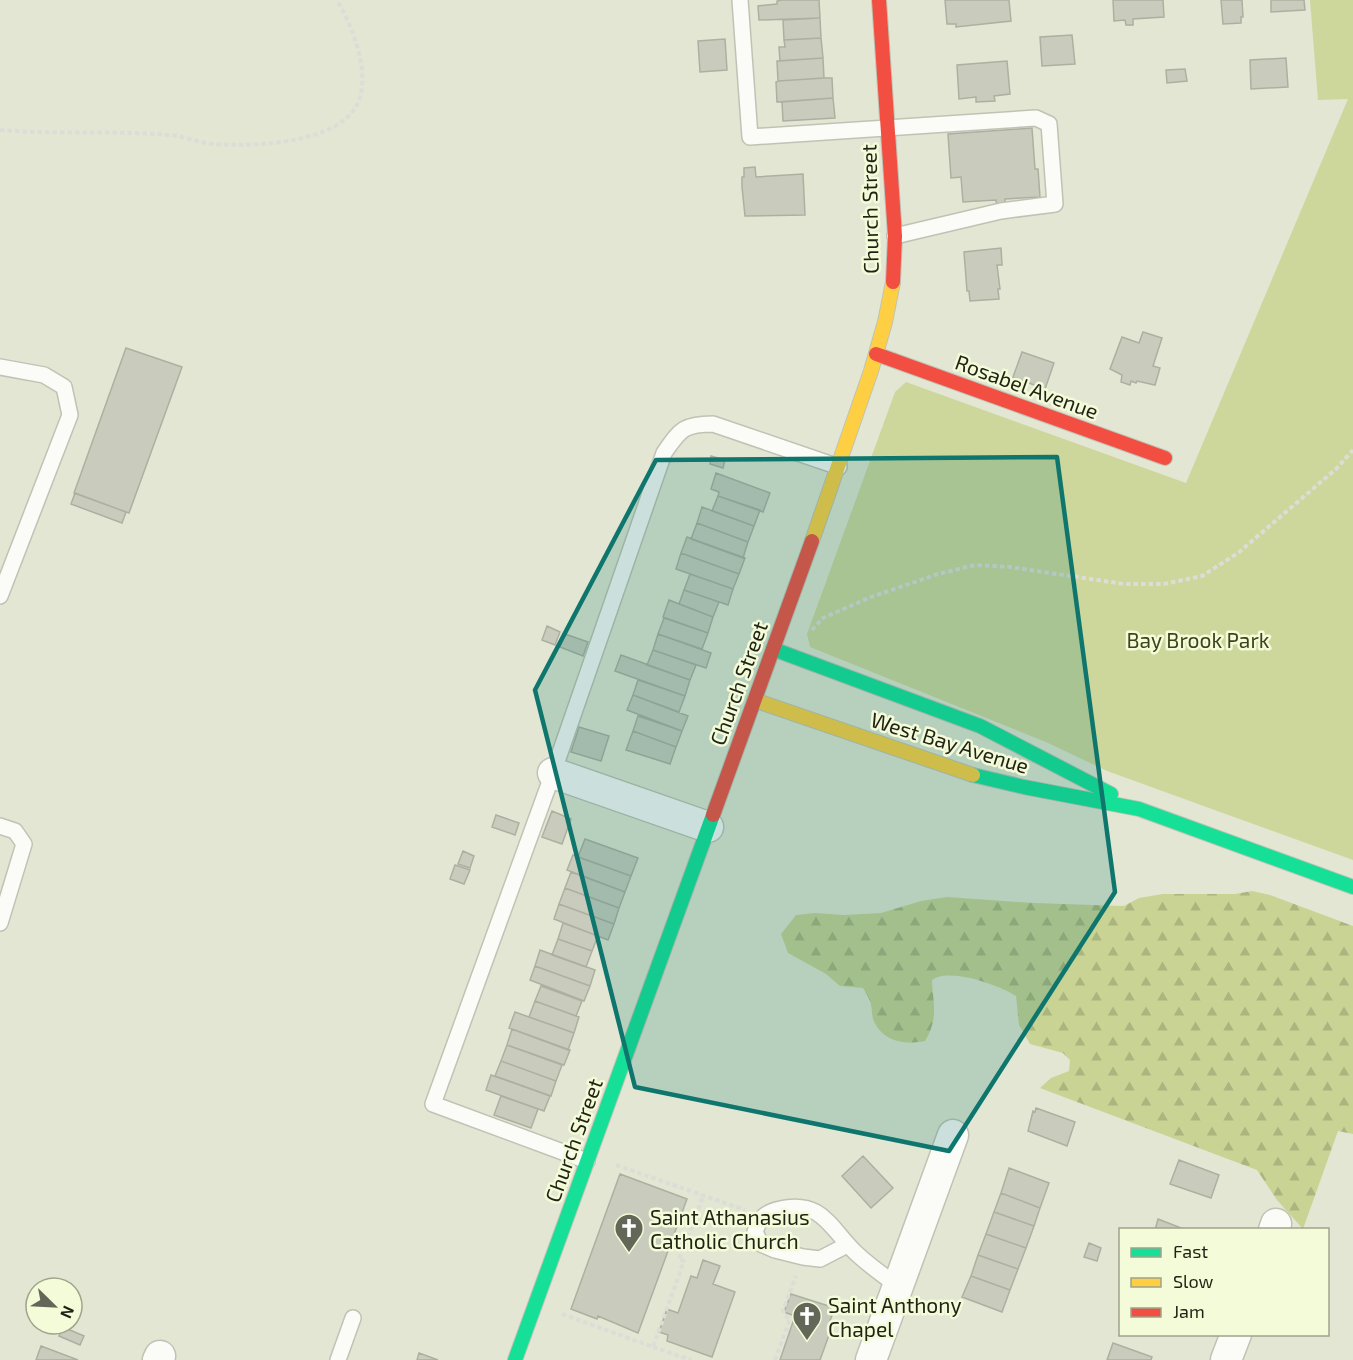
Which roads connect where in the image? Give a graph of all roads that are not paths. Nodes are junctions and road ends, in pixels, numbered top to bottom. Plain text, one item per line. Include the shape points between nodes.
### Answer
1 (740, 0) edge
2 (879, 0) edge
3 (889, 129) junction
4 (895, 236) junction
5 (876, 354) junction
6 (0, 367) edge
7 (1165, 458) dead end
8 (839, 467) junction
9 (0, 596) edge
10 (773, 649) junction
11 (754, 700) junction
12 (553, 773) junction
13 (1139, 809) junction
14 (0, 826) edge
15 (708, 827) junction
16 (1353, 887) edge
17 (0, 923) edge
18 (952, 1136) dead end
19 (587, 1161) junction
20 (847, 1245) junction
21 (898, 1286) junction
22 (353, 1318) dead end
23 (1236, 1336) edge
24 (523, 1358) edge
25 (338, 1360) edge
26 (871, 1360) edge
27 (1226, 1360) edge

1 - 3 lane via 750,137
2 - 3 main road, Church Street
3 - 4 main road, Church Street
3 - 4 lane via 1036,118 1049,124 1055,204 1001,211
4 - 5 main road, Church Street via 894,272
5 - 7 main road, Rosabel Avenue
5 - 8 main road, Church Street
6 - 9 lane via 44,375 64,387 70,415
8 - 10 main road, Church Street
8 - 12 lane via 713,424 694,424 678,433 664,453
10 - 11 main road, Church Street
10 - 13 main road, West Bay Avenue via 980,726
11 - 13 main road, West Bay Avenue via 965,772
11 - 15 main road, Church Street
12 - 15 street
12 - 19 lane via 433,1104
13 - 16 main road, West Bay Avenue
14 - 17 lane via 15,831 24,844
15 - 19 main road, Church Street
18 - 21 street
19 - 24 main road, Church Street
20 - 20 lane via 836,1227 806,1207 770,1211 758,1221 755,1232 761,1244 802,1257 820,1259
20 - 21 lane
21 - 26 street
22 - 25 lane
23 - 27 street

